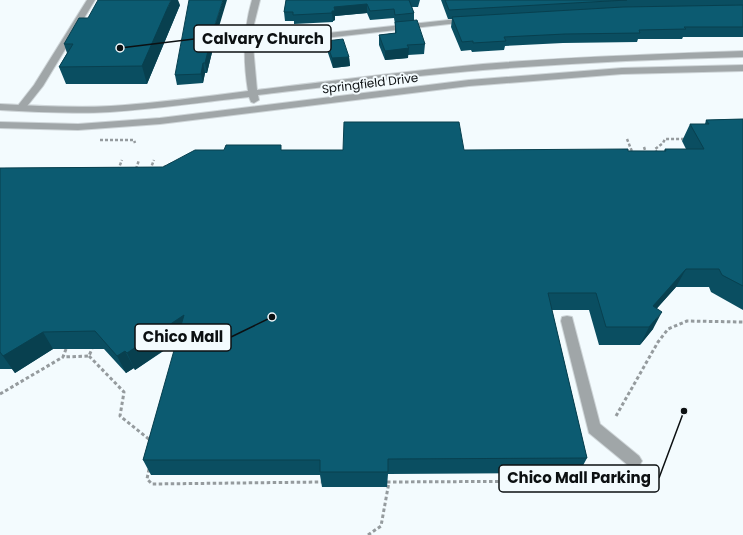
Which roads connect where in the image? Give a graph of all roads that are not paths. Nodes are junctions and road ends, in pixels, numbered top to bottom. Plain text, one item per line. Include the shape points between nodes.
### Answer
1 (91, 0) edge
2 (256, 0) edge
3 (479, 19) edge
4 (248, 44) junction
5 (743, 54) edge
6 (743, 68) edge
7 (253, 93) junction
8 (0, 106) edge
9 (21, 108) junction
10 (256, 109) junction
11 (0, 125) edge
12 (567, 321) dead end
13 (634, 461) dead end

1 - 9 street via 38,86
2 - 4 street via 251,13
3 - 4 street
4 - 7 street
5 - 7 street, Springfield Drive via 531,63 390,76
6 - 10 street, Springfield Drive via 622,72 469,83
7 - 9 street, Springfield Drive via 109,109
7 - 10 street
8 - 9 street, Springfield Drive
10 - 11 street, Springfield Drive via 160,121 78,127
12 - 13 street via 594,428

